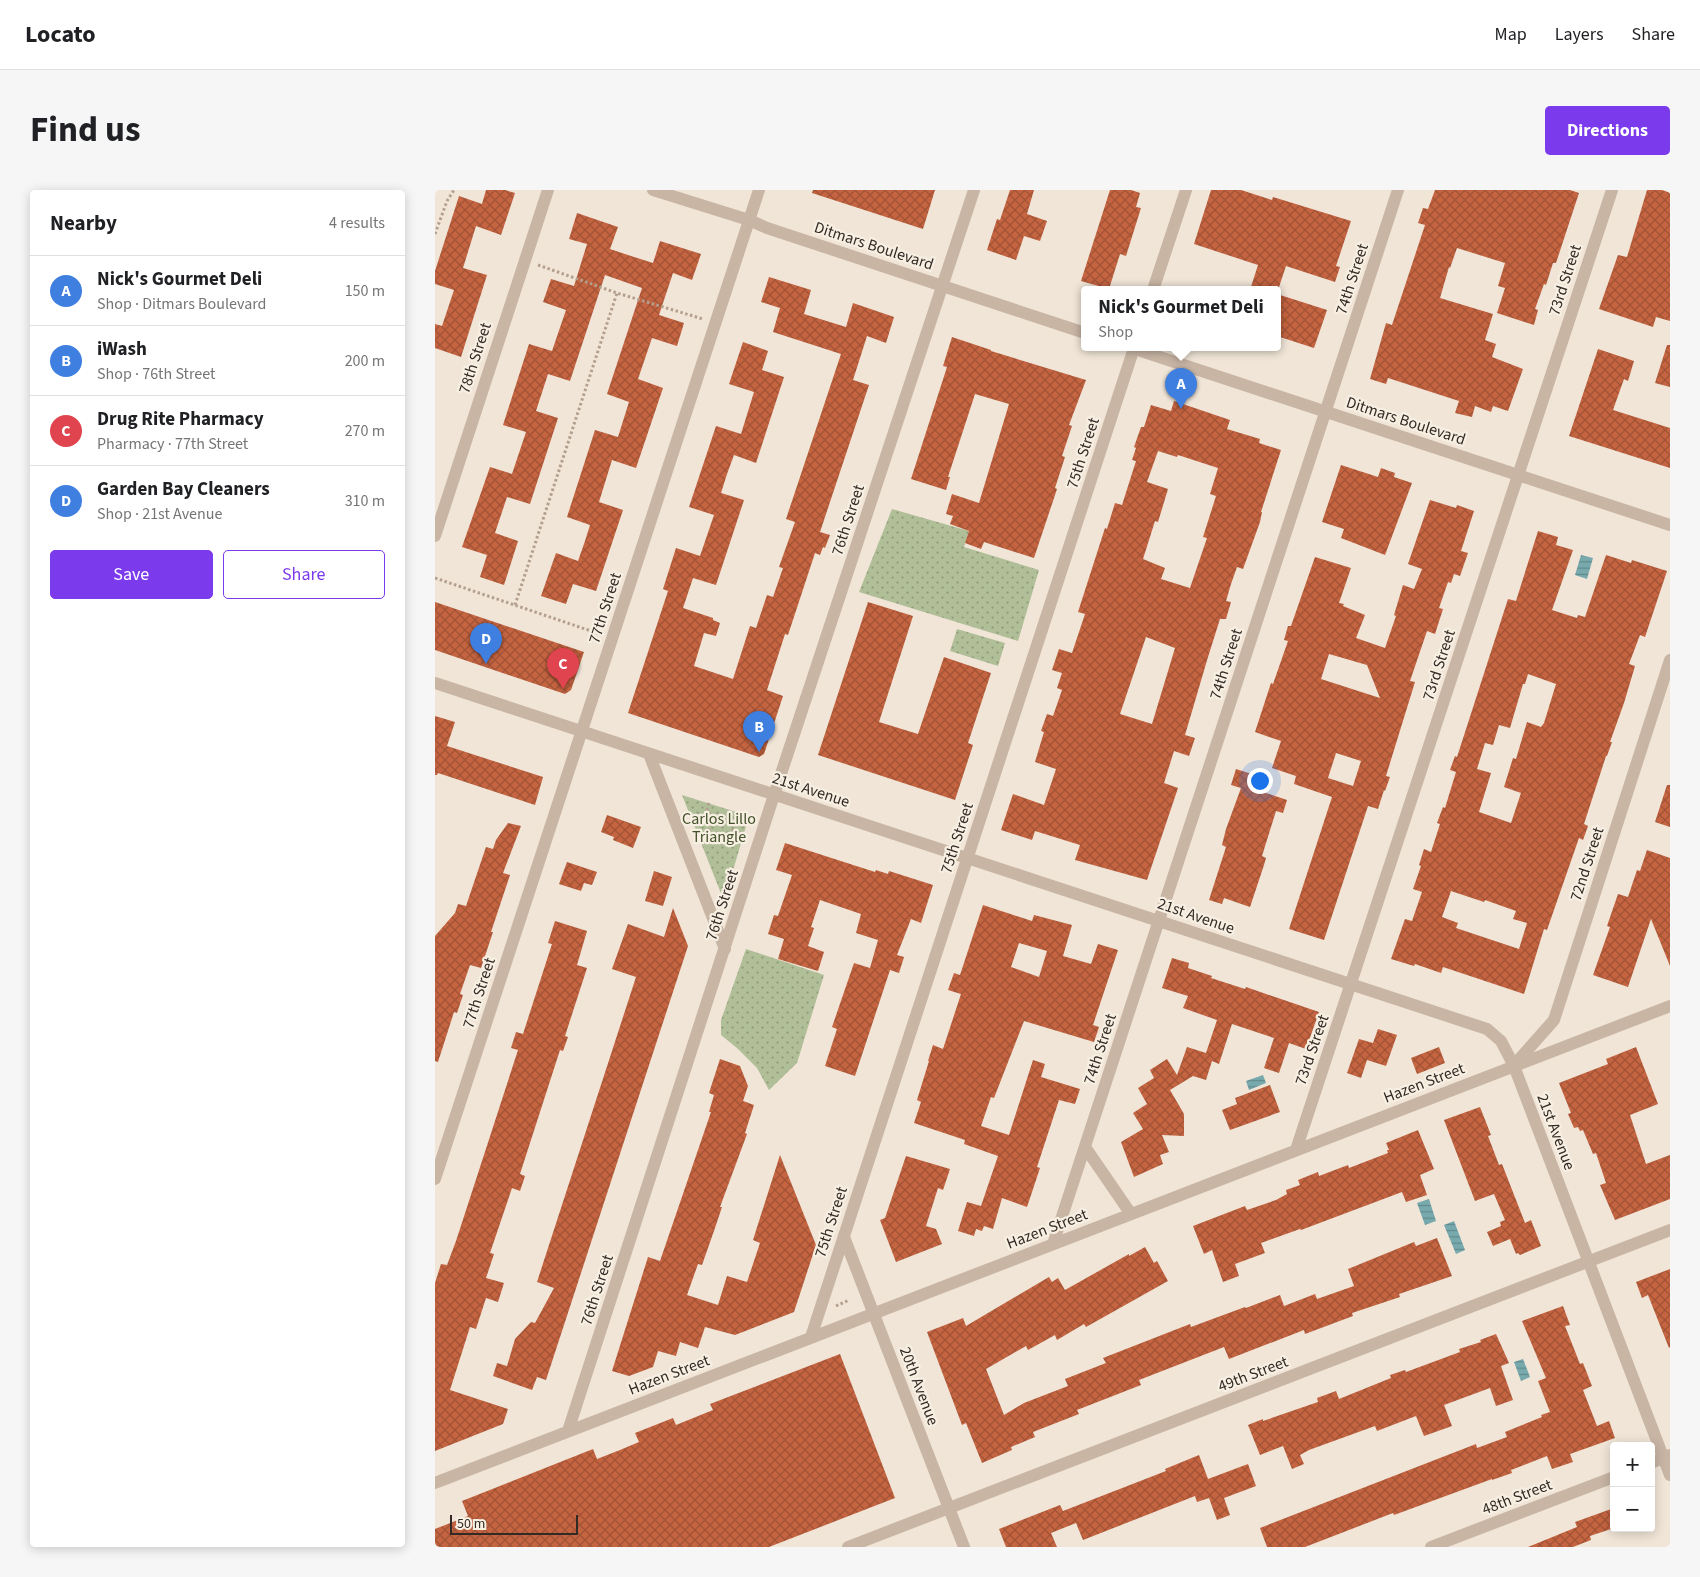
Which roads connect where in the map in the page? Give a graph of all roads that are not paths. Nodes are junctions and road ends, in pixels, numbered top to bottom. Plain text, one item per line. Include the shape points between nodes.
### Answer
1 (547, 190) edge
2 (653, 190) edge
3 (759, 190) edge
4 (974, 190) edge
5 (1186, 190) edge
6 (1398, 190) edge
7 (1612, 190) edge
8 (749, 220) junction
9 (942, 286) junction
10 (1154, 286) edge
11 (1081, 332) edge
12 (1132, 351) edge
13 (1142, 351) edge
14 (1326, 412) junction
15 (1519, 475) junction
16 (1670, 525) edge
17 (435, 536) edge
18 (1670, 660) edge
19 (435, 683) edge
20 (581, 732) junction
21 (649, 754) junction
22 (774, 795) junction
23 (968, 858) junction
24 (1159, 921) junction
25 (725, 949) junction
26 (1351, 986) junction
27 (1670, 1006) edge
28 (1514, 1066) junction
29 (1085, 1148) junction
30 (1297, 1150) junction
31 (435, 1178) edge
32 (1131, 1214) junction
33 (1670, 1230) edge
34 (844, 1237) junction
35 (1053, 1244) junction
36 (1589, 1262) junction
37 (874, 1313) junction
38 (811, 1337) junction
39 (568, 1432) junction
40 (1662, 1459) edge
41 (1670, 1475) edge
42 (1610, 1479) edge
43 (435, 1483) edge
44 (949, 1508) junction
45 (848, 1547) edge
46 (964, 1547) edge
47 (1431, 1547) edge

1 - 17 street, 78th Street
2 - 8 street, Ditmars Boulevard
3 - 8 street, 77th Street
4 - 9 street, 76th Street
5 - 10 street
6 - 14 street, 74th Street
7 - 15 street, 73rd Street
8 - 9 street, Ditmars Boulevard
8 - 20 street, 77th Street
9 - 11 street, Ditmars Boulevard
9 - 22 street, 76th Street
12 - 23 street, 75th Street
13 - 14 street, Ditmars Boulevard
14 - 15 street, Ditmars Boulevard
14 - 24 street, 74th Street
15 - 16 street, Ditmars Boulevard
15 - 26 street, 73rd Street
18 - 28 street, 72nd Street via 1554,1020
19 - 20 street, 21st Avenue
20 - 21 street, 21st Avenue
20 - 31 street, 77th Street
21 - 22 street, 21st Avenue
21 - 25 street
22 - 23 street, 21st Avenue
22 - 25 street, 76th Street
23 - 24 street, 21st Avenue
23 - 34 street, 75th Street
24 - 26 street, 21st Avenue
24 - 29 street, 74th Street
25 - 39 street, 76th Street
26 - 28 street, 21st Avenue via 1487,1029 1501,1041
26 - 30 street, 73rd Street
27 - 28 street, Hazen Street
28 - 30 street, Hazen Street
28 - 36 street, 21st Avenue
29 - 32 street
29 - 35 street, 74th Street
30 - 32 street, Hazen Street
32 - 35 street, Hazen Street
33 - 36 street, 49th Street
34 - 37 street, 20th Avenue
34 - 38 street, 75th Street
35 - 37 street, Hazen Street
36 - 40 street, 21st Avenue
36 - 44 street, 49th Street
37 - 38 street, Hazen Street
37 - 44 street, 20th Avenue
38 - 39 street, Hazen Street
39 - 43 street, Hazen Street
40 - 41 street, 21st Avenue
42 - 47 street, 48th Street
44 - 45 street, 49th Street
44 - 46 street, 20th Avenue

